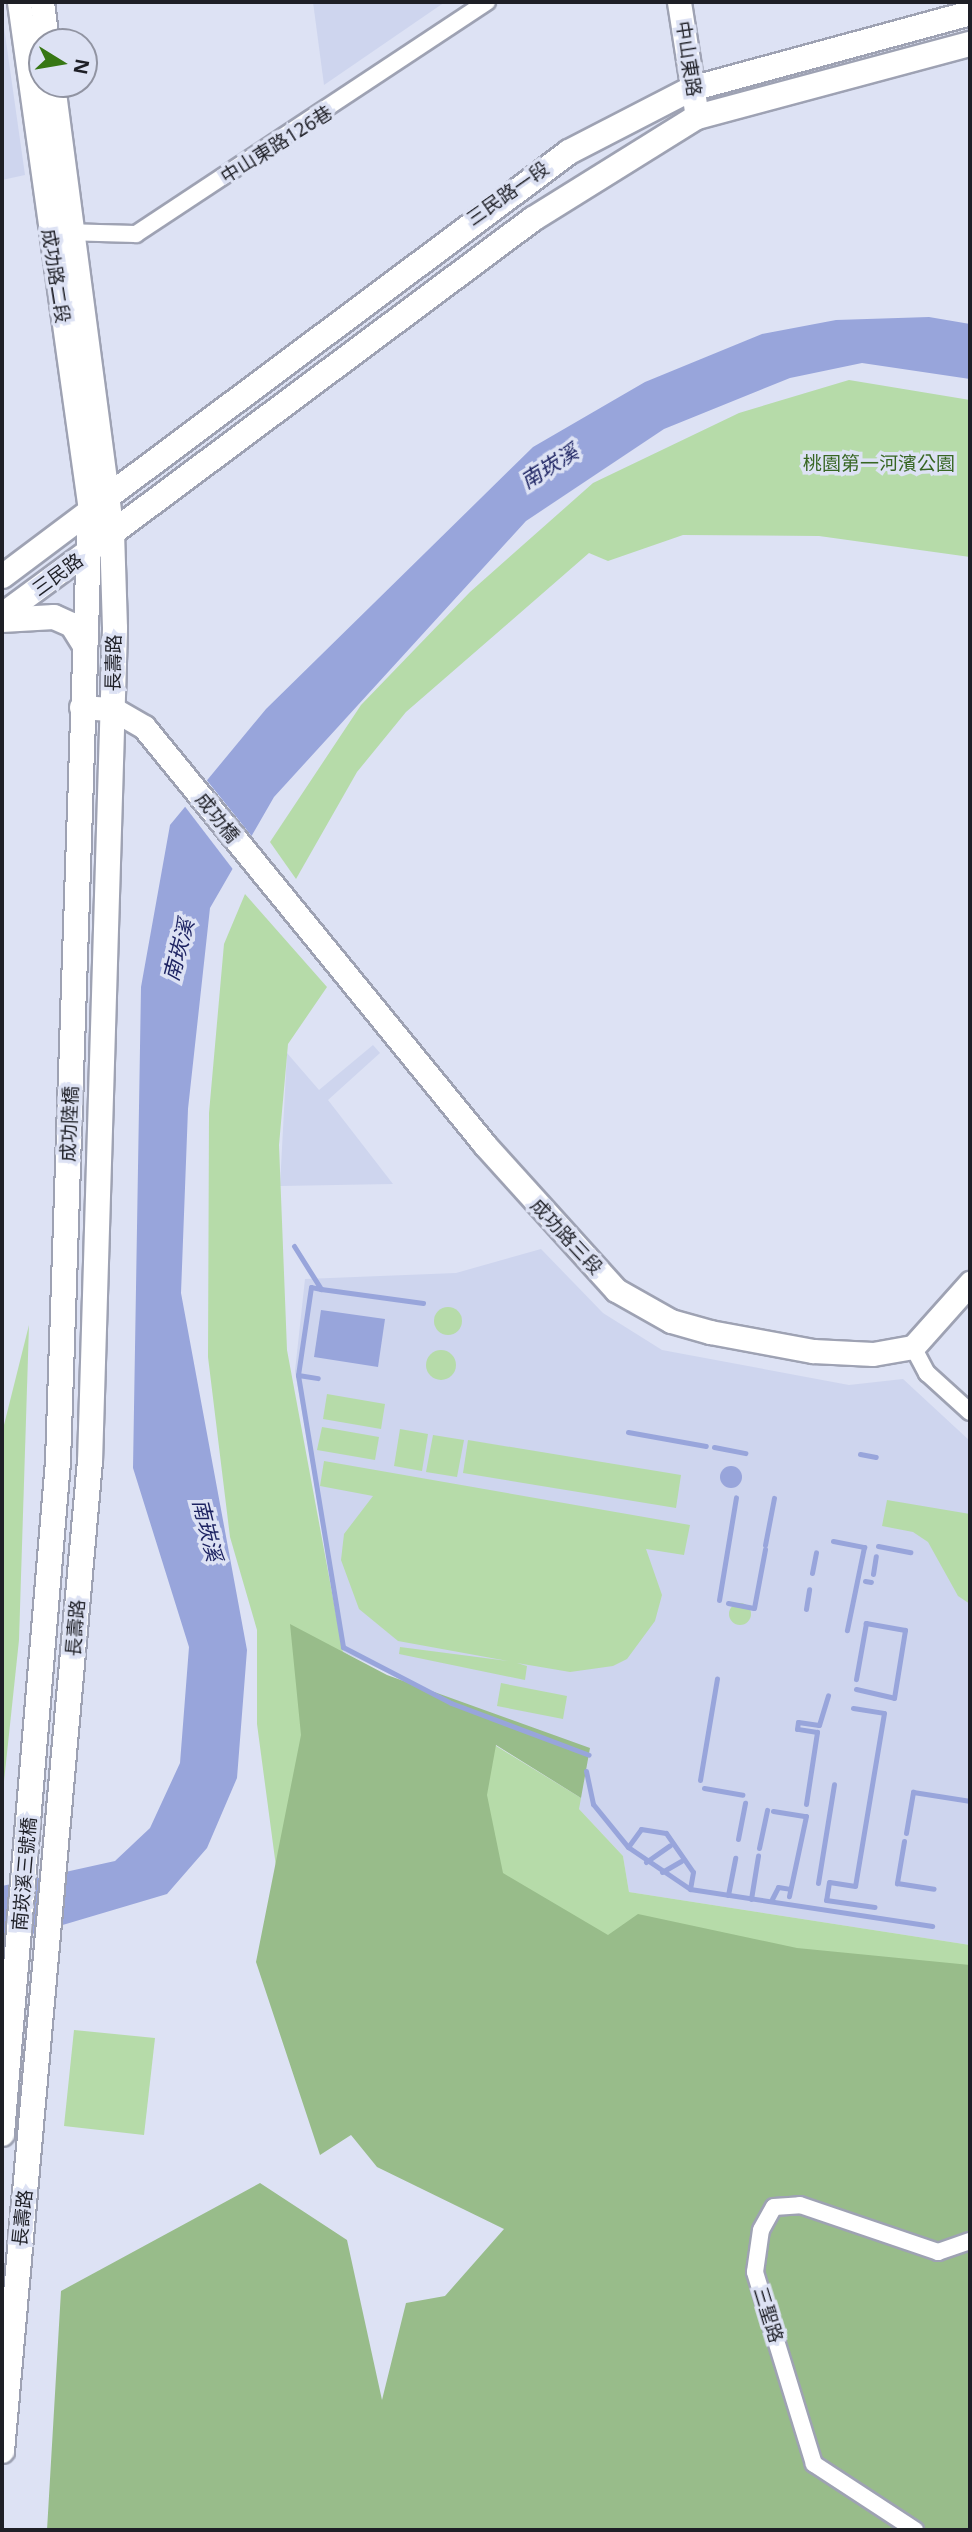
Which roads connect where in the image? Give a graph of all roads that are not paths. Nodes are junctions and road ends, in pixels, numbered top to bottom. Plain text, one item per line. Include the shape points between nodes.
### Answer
1 (19, 2) edge
2 (42, 2) edge
3 (487, 2) edge
4 (679, 2) edge
5 (970, 13) edge
6 (45, 28) edge
7 (970, 44) edge
8 (691, 89) junction
9 (54, 98) edge
10 (697, 117) junction
11 (48, 230) junction
12 (71, 233) junction
13 (363, 300) junction
14 (72, 319) junction
15 (383, 331) junction
16 (100, 504) junction
17 (112, 533) junction
18 (91, 550) junction
19 (2, 576) edge
20 (2, 614) edge
21 (2, 620) edge
22 (85, 646) junction
23 (81, 707) junction
24 (113, 709) junction
25 (78, 787) joint
26 (110, 792) joint
27 (266, 878) joint
28 (970, 1283) edge
29 (913, 1347) junction
30 (970, 1412) edge
31 (58, 1461) joint
32 (90, 1462) joint
33 (32, 1790) joint
34 (62, 1793) joint
35 (46, 1984) joint
36 (2, 2134) edge
37 (970, 2241) edge
38 (2, 2451) edge
39 (915, 2530) edge

1 - 11 street, 成功路二段
2 - 6 street
3 - 12 street, 中山東路126巷 via 136,234
4 - 8 street, 中山東路
5 - 8 main road, 三民路一段
7 - 10 main road, 三民路一段
8 - 10 street, 中山東路
8 - 13 main road, 三民路一段 via 569,152
9 - 12 street, 成功路二段
10 - 15 main road, 三民路一段 via 533,219
11 - 12 street, 中山東路126巷
11 - 14 street, 成功路二段
12 - 14 street, 成功路二段
13 - 15 main road
13 - 16 main road, 三民路一段
14 - 16 street, 成功路二段
15 - 17 main road, 三民路一段
16 - 17 street, 成功路二段
16 - 18 main road, 成功路二段
16 - 19 street, 三民路
17 - 18 street, 三民路
17 - 24 main road, 長壽路
18 - 20 street, 三民路
18 - 22 main road, 長壽路
21 - 22 main road via 54,617 72,625
22 - 23 main road, 長壽路
23 - 24 street
23 - 25 main road, 長壽路
24 - 26 main road, 長壽路
24 - 27 street, 成功橋 via 144,727
25 - 31 main road, 成功陸橋
26 - 32 main road, 成功陸橋
27 - 29 street, 成功路三段 via 510,1174 616,1290 671,1321 813,1352 873,1354
28 - 29 street
29 - 30 street via 927,1373
31 - 33 main road, 長壽路
32 - 34 main road, 長壽路
33 - 36 main road, 南崁溪三號橋
34 - 35 main road, 南崁溪三號橋
35 - 38 main road, 長壽路
37 - 39 street, 三聖路 via 938,2252 800,2205 774,2207 761,2230 755,2272 814,2464

